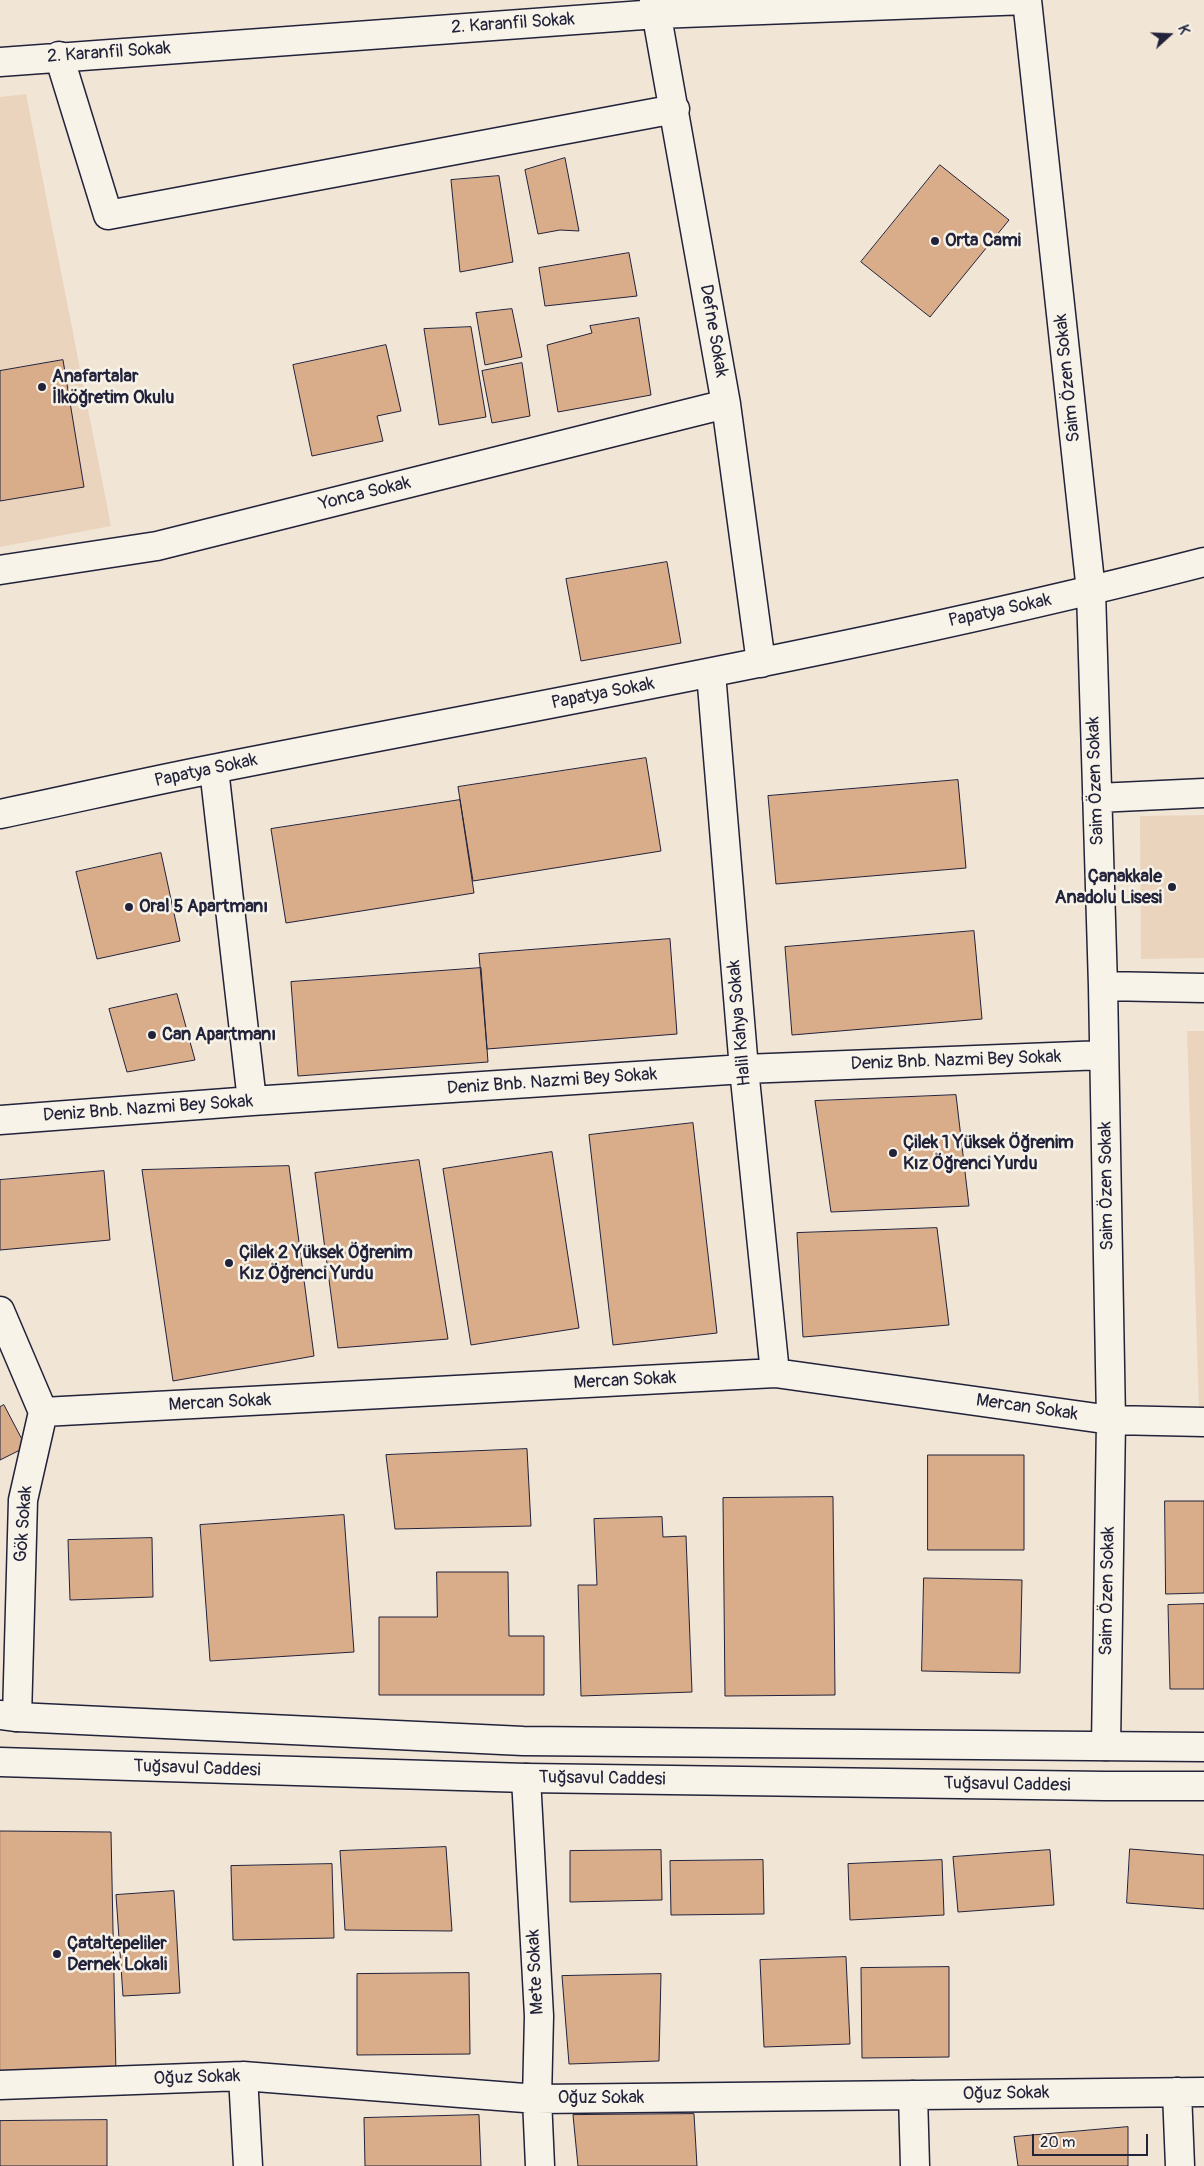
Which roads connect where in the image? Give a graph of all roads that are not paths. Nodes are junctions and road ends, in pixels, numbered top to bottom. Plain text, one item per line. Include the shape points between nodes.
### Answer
1 (1027, 0) edge
2 (655, 7) edge
3 (59, 56) junction
4 (0, 62) edge
5 (675, 109) junction
6 (726, 404) junction
7 (1204, 562) edge
8 (0, 570) edge
9 (1091, 591) junction
10 (761, 663) junction
11 (711, 673) junction
12 (214, 768) junction
13 (1204, 793) edge
14 (1097, 798) junction
15 (0, 814) edge
16 (1103, 986) junction
17 (1204, 988) edge
18 (1104, 1055) junction
19 (744, 1070) junction
20 (252, 1101) junction
21 (0, 1120) edge
22 (0, 1311) edge
23 (775, 1373) junction
24 (43, 1412) junction
25 (1111, 1420) junction
26 (1204, 1422) edge
27 (9, 1716) edge
28 (1106, 1746) junction
29 (1204, 1747) edge
30 (0, 1762) edge
31 (526, 1778) junction
32 (1204, 1786) edge
33 (243, 2076) junction
34 (0, 2085) edge
35 (1177, 2092) junction
36 (1204, 2092) edge
37 (913, 2095) junction
38 (537, 2099) junction
39 (248, 2166) edge
40 (540, 2166) edge
41 (915, 2166) edge
42 (1180, 2166) edge

1 - 2 street, 2. Karanfil Sokak
1 - 9 street, Saim Özen Sokak
2 - 3 street, 2. Karanfil Sokak
2 - 5 street, Defne Sokak
3 - 4 street, 2. Karanfil Sokak
3 - 5 street via 108,215
5 - 6 street, Defne Sokak
6 - 8 street, Yonca Sokak via 157,546
6 - 10 street, Defne Sokak
7 - 9 street, Papatya Sokak
9 - 10 street, Papatya Sokak
9 - 14 street, Saim Özen Sokak
10 - 11 street, Papatya Sokak
11 - 12 street, Papatya Sokak
11 - 19 street, Halil Kahya Sokak
12 - 15 street, Papatya Sokak
12 - 20 street
13 - 14 street
14 - 16 street, Saim Özen Sokak
16 - 17 street
16 - 18 street, Saim Özen Sokak
18 - 19 street, Deniz Bnb. Nazmi Bey Sokak
18 - 25 street, Saim Özen Sokak
19 - 20 street, Deniz Bnb. Nazmi Bey Sokak
19 - 23 street, Halil Kahya Sokak
20 - 21 street, Deniz Bnb. Nazmi Bey Sokak
22 - 24 street
23 - 24 street, Mercan Sokak
23 - 25 street, Mercan Sokak
24 - 27 street, Gök Sokak via 23,1500
25 - 26 street, Mercan Sokak
25 - 28 street, Saim Özen Sokak
27 - 28 street via 523,1741
28 - 29 street
30 - 31 street, Tuğsavul Caddesi
31 - 32 street, Tuğsavul Caddesi
31 - 38 street, Mete Sokak via 539,2016
33 - 34 street, Oğuz Sokak
33 - 38 street, Oğuz Sokak
33 - 39 street
35 - 36 street, Oğuz Sokak
35 - 37 street, Oğuz Sokak
35 - 42 street
37 - 38 street, Oğuz Sokak
37 - 41 street
38 - 40 street, Mete Sokak

